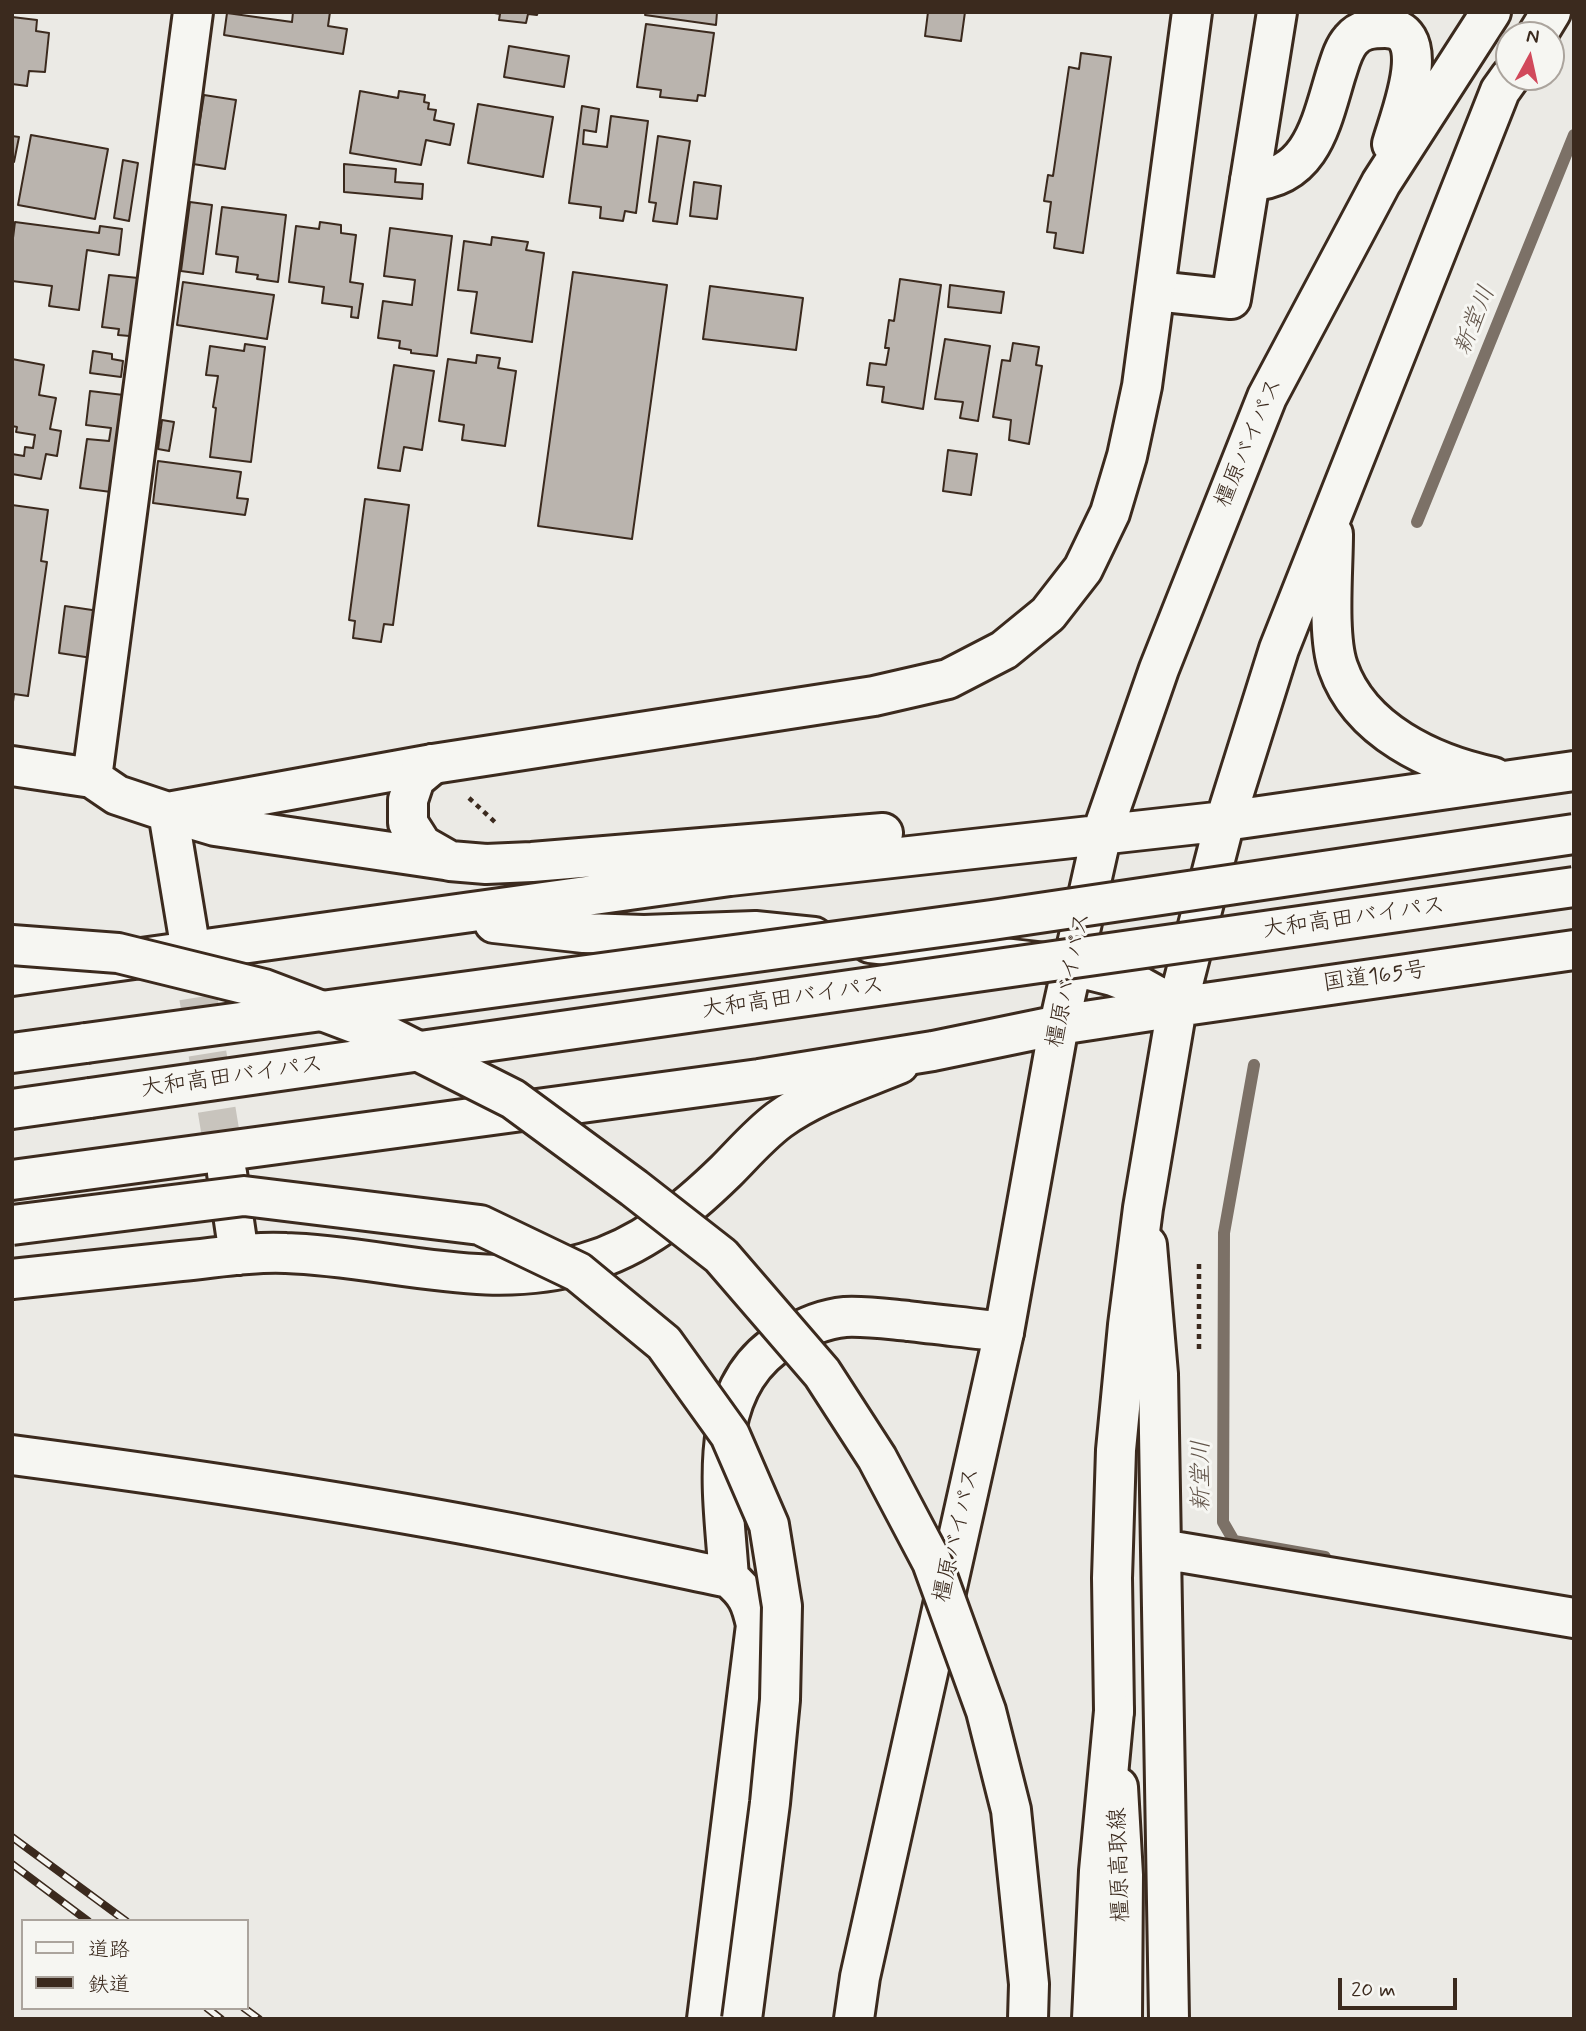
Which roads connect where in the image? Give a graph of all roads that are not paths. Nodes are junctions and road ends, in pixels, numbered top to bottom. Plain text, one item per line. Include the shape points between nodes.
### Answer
1 (193, 12) edge
2 (1192, 12) edge
3 (1277, 12) edge
4 (1491, 12) edge
5 (1500, 91) edge
6 (1250, 181) junction
7 (1381, 183) junction
8 (1155, 291) junction
9 (1333, 511) junction
10 (433, 764) junction
11 (12, 766) edge
12 (1574, 771) edge
13 (92, 778) junction
14 (1508, 780) junction
15 (169, 812) junction
16 (1225, 821) junction
17 (1102, 833) junction
18 (1574, 834) edge
19 (450, 861) junction
20 (1574, 887) edge
21 (434, 917) junction
22 (188, 933) tunnel mouth
23 (12, 945) edge
24 (1574, 950) edge
25 (1073, 966) junction
26 (12, 976) edge
27 (1177, 1007) junction
28 (1059, 1025) junction
29 (933, 1051) junction
30 (12, 1053) edge
31 (12, 1109) edge
32 (227, 1174) tunnel mouth
33 (12, 1180) edge
34 (1143, 1208) junction
35 (12, 1225) edge
36 (239, 1255) junction
37 (12, 1279) edge
38 (1004, 1332) junction
39 (12, 1455) edge
40 (1161, 1549) junction
41 (729, 1578) junction
42 (1574, 1618) edge
43 (1114, 1712) junction
44 (707, 2019) edge
45 (742, 2019) edge
46 (854, 2019) edge
47 (1028, 2019) edge
48 (1092, 2019) edge
49 (1122, 2019) edge
50 (1168, 2019) edge

1 - 13 main road
2 - 8 main road
3 - 6 main road
4 - 7 main road, 橿原バイパス
5 - 9 main road
6 - 7 main road via 1282,174 1305,154 1320,127 1352,39 1362,31 1391,28 1411,44 1412,72
6 - 8 main road via 1231,299
7 - 17 main road, 橿原バイパス via 1267,397 1158,668
8 - 10 main road via 1142,386 1110,513 1083,569 1048,614 1004,650 947,679 874,696
9 - 14 main road via 1333,638 1338,666 1350,691 1366,713 1411,747 1460,769
9 - 16 main road via 1279,649
10 - 15 main road
10 - 19 main road via 415,779 408,800 408,823 422,845
11 - 13 main road
12 - 14 main road
13 - 15 main road via 117,795
14 - 16 main road
15 - 19 main road via 215,826
15 - 22 main road
16 - 17 main road
16 - 27 main road
17 - 19 main road via 914,830 532,862
17 - 21 main road via 730,876
17 - 25 main road, 橿原バイパス
18 - 30 main road, bridge via 992,920
20 - 31 main road, 大和高田バイパス, bridge
21 - 25 main road via 584,933 755,932
21 - 26 main road
23 - 47 main road, bridge via 118,953 264,989 388,1036 513,1099 720,1256 822,1373 877,1458 932,1562 986,1711 1011,1810 1029,1984
24 - 27 main road, 国道165号
25 - 27 main road via 1141,987
25 - 28 main road, 橿原バイパス
27 - 28 main road, 国道165号
27 - 34 main road
28 - 29 main road, 国道165号
28 - 38 main road, 橿原バイパス
29 - 33 main road via 759,1079
29 - 36 main road via 799,1107 659,1228 624,1249 585,1263 504,1276 325,1255
32 - 36 main road
34 - 40 main road via 1158,1374
34 - 43 main road via 1116,1450
35 - 45 main road, bridge via 244,1196 480,1225 578,1272 664,1343 730,1435 769,1525 782,1606 780,1700
36 - 37 main road
38 - 41 main road via 844,1317 795,1332 770,1348 737,1391 727,1419 722,1454
38 - 46 main road, 橿原バイパス
39 - 41 main road via 351,1504
40 - 42 main road
40 - 50 main road
41 - 44 main road via 743,1590 756,1625
43 - 48 main road via 1099,1871
43 - 49 main road, 橿原高取線 via 1123,1875

